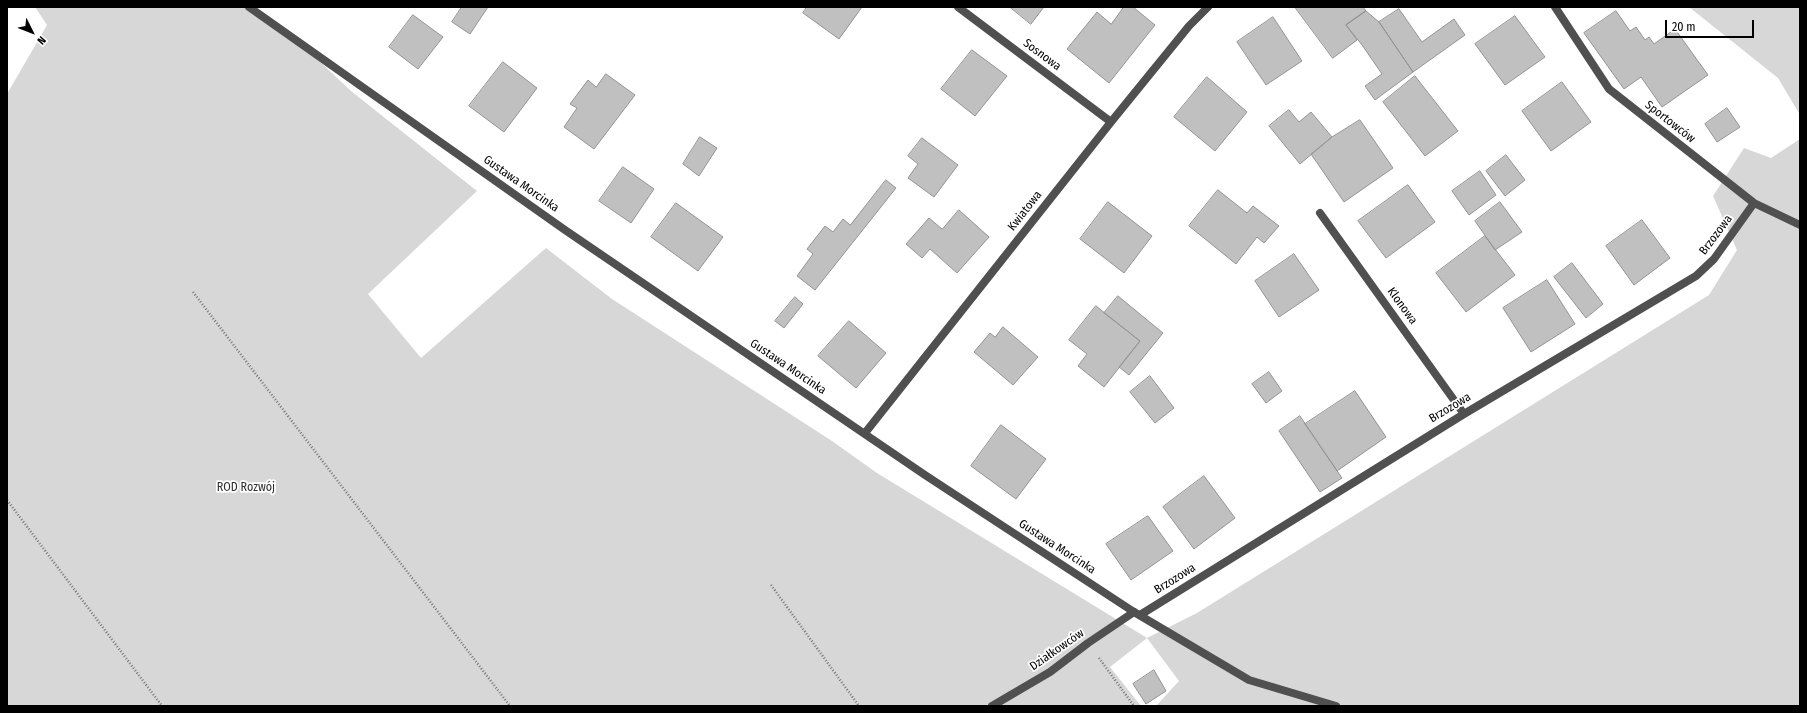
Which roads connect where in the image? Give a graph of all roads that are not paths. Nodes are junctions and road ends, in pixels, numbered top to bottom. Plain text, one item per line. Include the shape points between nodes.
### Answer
1 (249, 7) edge
2 (958, 7) edge
3 (1208, 7) edge
4 (1555, 7) edge
5 (1112, 122) junction
6 (1754, 203) junction
7 (1320, 213) dead end
8 (1800, 225) edge
9 (1464, 414) junction
10 (865, 433) junction
11 (1138, 614) junction
12 (992, 706) edge
13 (1336, 706) edge

1 - 10 street, Gustawa Morcinka via 565,230
2 - 5 street, Sosnowa
3 - 5 street, Kwiatowa via 1189,26
4 - 6 street, Sportowców via 1609,89
5 - 10 street, Kwiatowa
6 - 8 street, Sportowców
6 - 9 street, Brzozowa via 1714,259 1696,276
7 - 9 street, Klonowa
9 - 11 street, Brzozowa
10 - 11 street, Gustawa Morcinka via 925,476
11 - 12 street, Działkowców via 1088,643 1050,672
11 - 13 street, Gustawa Morcinka via 1249,680

